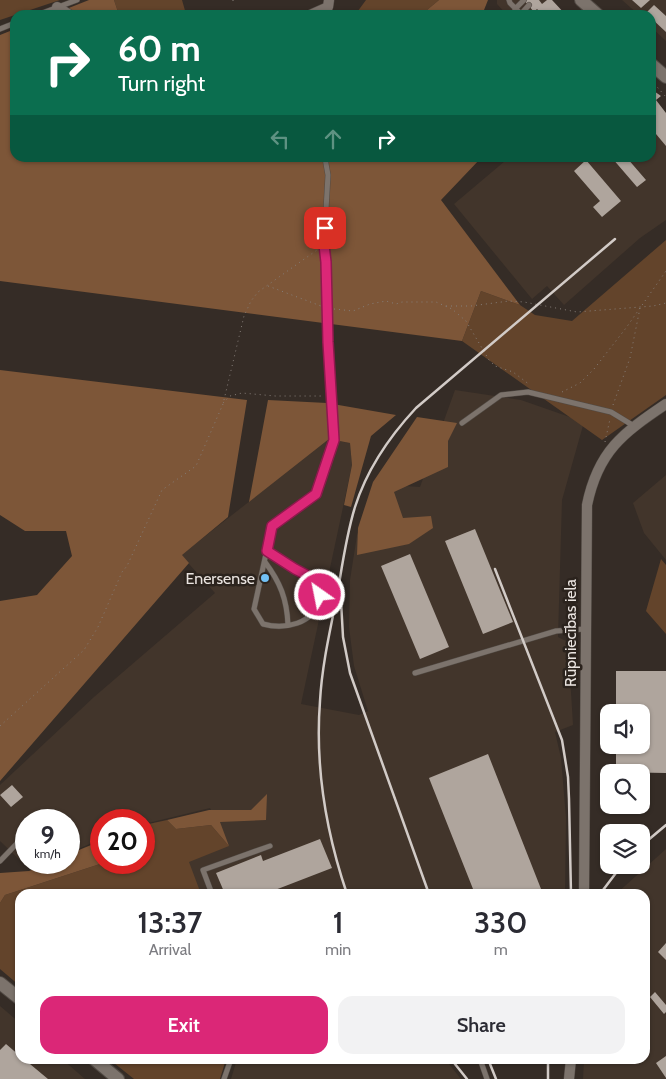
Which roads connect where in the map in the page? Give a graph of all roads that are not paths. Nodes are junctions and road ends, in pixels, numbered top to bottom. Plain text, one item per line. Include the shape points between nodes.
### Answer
1 (76, 0) edge
2 (524, 0) edge
3 (581, 0) edge
4 (510, 1) edge
5 (529, 5) dead end
6 (57, 8) junction
7 (516, 9) joint
8 (51, 10) edge
9 (61, 10) edge
10 (524, 10) edge
11 (592, 10) edge
12 (656, 68) edge
13 (666, 77) edge
14 (326, 162) edge
15 (666, 404) edge
16 (462, 423) dead end
17 (634, 426) junction
18 (267, 551) junction
19 (264, 562) junction
20 (288, 625) junction
21 (585, 629) junction
22 (415, 674) dead end
23 (15, 845) edge
24 (270, 846) dead end
25 (0, 861) edge
26 (210, 889) edge
27 (584, 889) edge
28 (0, 983) edge
29 (15, 994) edge
30 (100, 1064) edge
31 (229, 1064) edge
32 (482, 1064) edge
33 (570, 1064) edge
34 (118, 1079) edge
35 (224, 1079) edge
36 (487, 1079) edge
37 (568, 1079) edge

1 - 6 lane
2 - 7 lane
3 - 11 street
4 - 7 lane
5 - 10 lane
6 - 8 lane
6 - 9 street
12 - 13 street
14 - 18 lane via 328,175 324,245 334,440 316,494 272,526
15 - 17 street, Rūpniecības iela
16 - 17 lane via 501,395 528,392 611,412
17 - 21 street, Rūpniecības iela via 611,448 595,475 587,505
18 - 19 lane
18 - 20 lane via 316,580 318,585 320,595 315,612 306,621
19 - 20 lane via 278,580 288,608
19 - 20 lane via 254,609 263,624 275,628
21 - 22 lane via 556,631
21 - 27 street, Rūpniecības iela
23 - 25 lane
24 - 26 lane via 203,870
28 - 29 street
30 - 34 street
31 - 35 lane
32 - 36 lane
33 - 37 street

